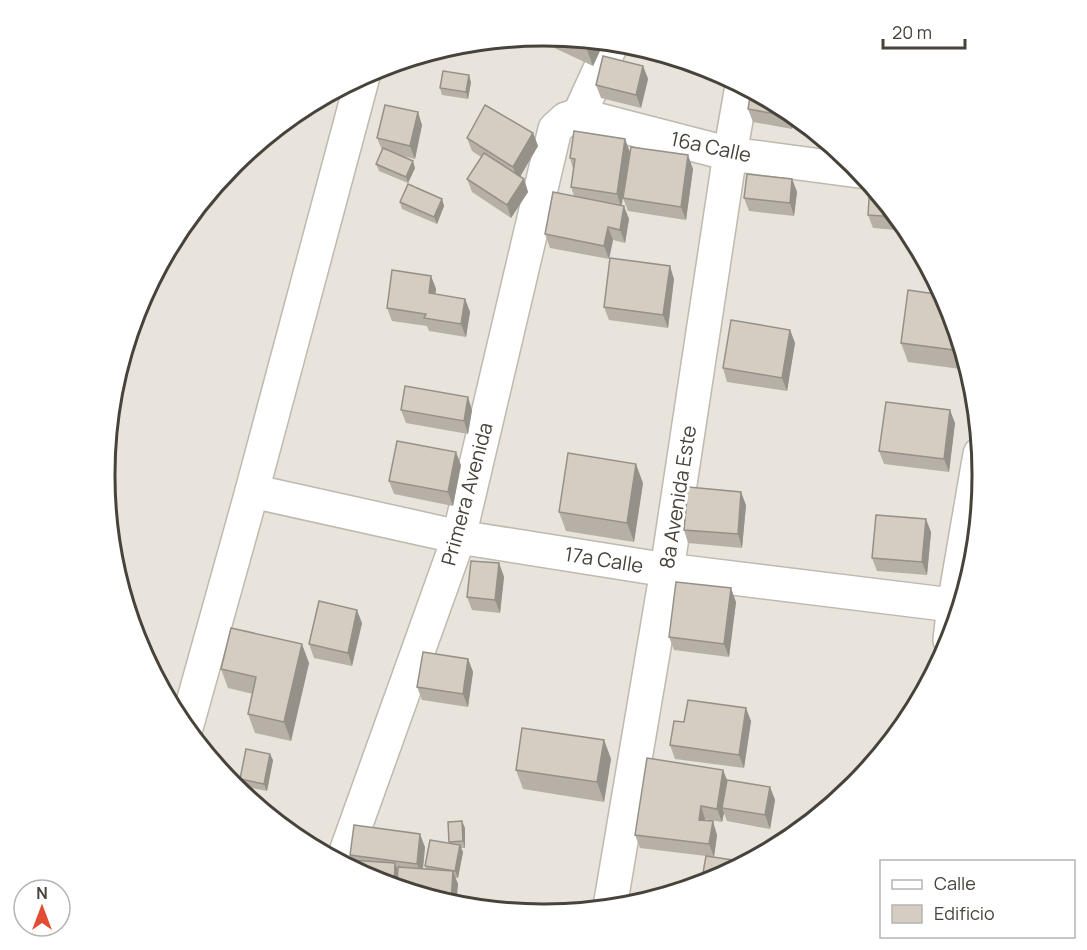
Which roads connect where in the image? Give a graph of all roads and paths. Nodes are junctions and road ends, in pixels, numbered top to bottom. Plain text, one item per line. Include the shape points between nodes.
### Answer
1 (608, 52) edge
2 (360, 88) edge
3 (740, 95) edge
4 (573, 117) junction
5 (730, 154) junction
6 (843, 169) edge
7 (252, 491) junction
8 (459, 537) junction
9 (667, 570) junction
10 (951, 605) edge
11 (189, 716) edge
12 (345, 854) edge
13 (612, 898) edge

1 - 4 street, Primera Avenida
2 - 7 street
3 - 5 street, 8a Avenida Este
4 - 5 street, 16a Calle
4 - 8 street, Primera Avenida via 555,129
5 - 6 street, 16a Calle
5 - 9 street, 8a Avenida Este
7 - 8 street, 17a Calle
7 - 11 street
8 - 9 street, 17a Calle
8 - 12 street, Primera Avenida
9 - 10 street, 17a Calle
9 - 13 street, 8a Avenida Este

